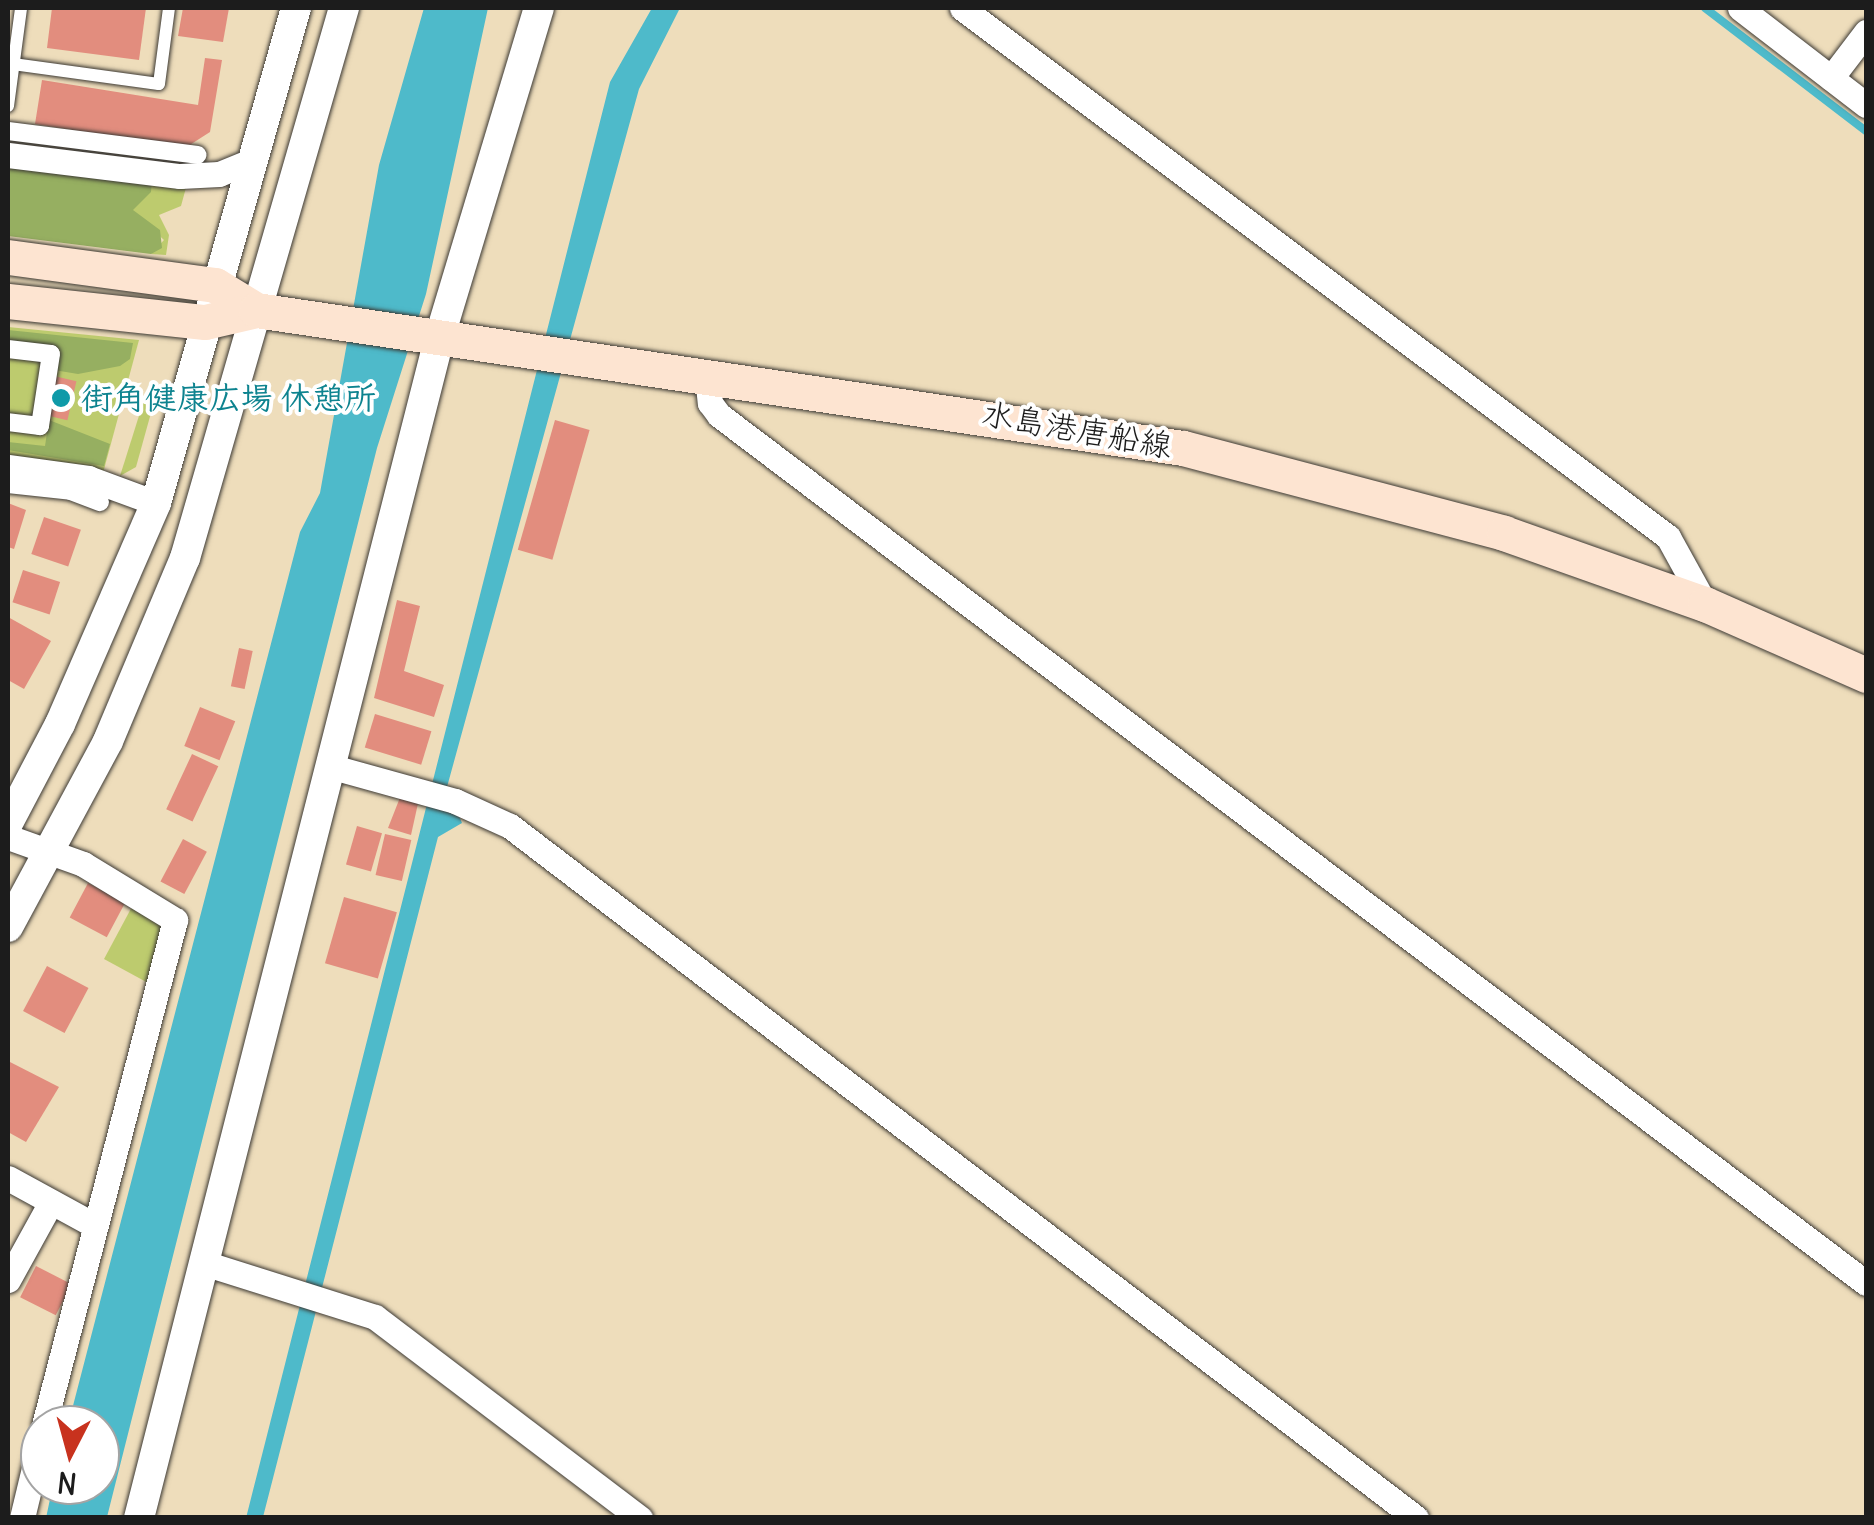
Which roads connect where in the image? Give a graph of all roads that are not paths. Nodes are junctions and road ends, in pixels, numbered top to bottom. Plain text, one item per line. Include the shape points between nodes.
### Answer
1 (21, 8) edge
2 (169, 8) edge
3 (296, 8) edge
4 (344, 8) edge
5 (539, 8) edge
6 (962, 8) edge
7 (1740, 8) edge
8 (1866, 32) edge
9 (13, 64) junction
10 (1831, 78) junction
11 (1866, 105) edge
12 (8, 106) edge
13 (8, 130) edge
14 (8, 155) edge
15 (197, 155) dead end
16 (251, 161) junction
17 (8, 257) edge
18 (215, 286) junction
19 (8, 300) edge
20 (256, 310) junction
21 (205, 322) junction
22 (430, 337) junction
23 (8, 348) edge
24 (707, 376) junction
25 (8, 422) edge
26 (8, 467) edge
27 (8, 484) edge
28 (100, 502) dead end
29 (156, 502) junction
30 (1706, 604) junction
31 (1866, 675) edge
32 (330, 766) junction
33 (8, 822) edge
34 (8, 837) edge
35 (50, 852) junction
36 (8, 927) edge
37 (8, 1178) edge
38 (51, 1202) junction
39 (94, 1225) junction
40 (204, 1263) junction
41 (8, 1280) edge
42 (1866, 1283) edge
43 (49, 1405) edge
44 (139, 1518) edge
45 (640, 1518) edge
46 (1416, 1518) edge

1 - 9 lane
2 - 9 lane via 159,84
3 - 16 street
4 - 20 street
5 - 22 street
6 - 30 street via 1668,537
7 - 10 street
8 - 10 street
9 - 12 lane
10 - 11 street
13 - 15 street
14 - 16 street via 180,176 219,174
16 - 18 street
17 - 18 main road, 水島港唐船線
18 - 20 main road, 水島港唐船線
18 - 21 street
19 - 21 main road, 水島港唐船線
20 - 21 main road, 水島港唐船線
20 - 22 main road, 水島港唐船線
20 - 35 street via 185,558 108,741
21 - 29 street
22 - 24 main road, 水島港唐船線
22 - 32 street
23 - 25 street via 51,354 40,426
24 - 30 main road, 水島港唐船線 via 1077,428 1282,470 1504,532
24 - 42 street via 710,403 720,416
26 - 29 street via 88,478
27 - 28 street via 71,491
29 - 33 street via 60,724
30 - 31 main road, 水島港唐船線
32 - 40 street
32 - 46 street via 443,798 510,826
34 - 35 street
35 - 36 street
35 - 39 street via 83,864 175,920
37 - 38 street
38 - 39 street
38 - 41 street
39 - 43 street
40 - 44 street
40 - 45 street via 374,1317

